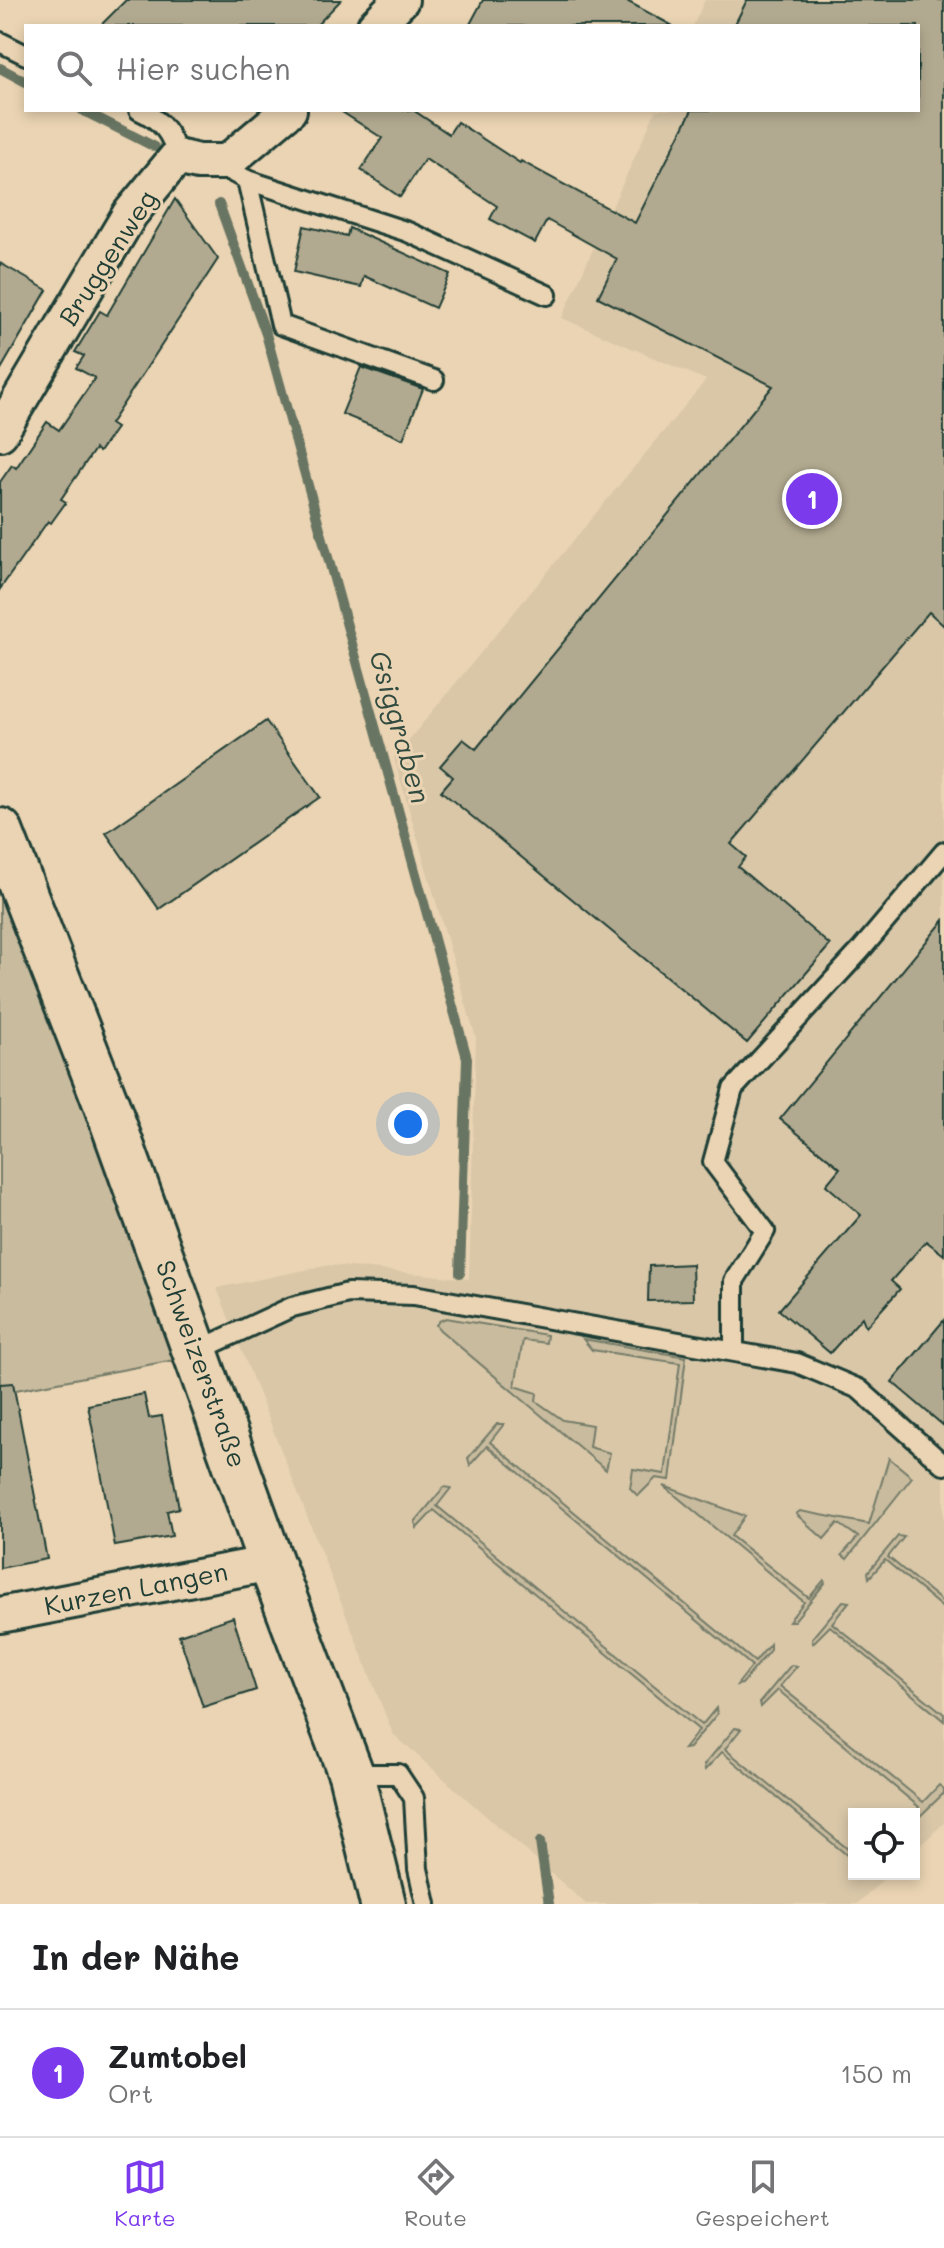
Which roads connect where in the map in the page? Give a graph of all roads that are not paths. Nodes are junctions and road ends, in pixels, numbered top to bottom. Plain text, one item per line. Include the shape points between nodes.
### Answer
1 (401, 0) edge
2 (377, 24) edge
3 (0, 42) edge
4 (24, 54) edge
5 (142, 112) edge
6 (287, 112) edge
7 (177, 157) junction
8 (237, 171) junction
9 (547, 295) dead end
10 (434, 380) dead end
11 (0, 433) edge
12 (0, 831) edge
13 (944, 852) edge
14 (197, 1351) junction
15 (734, 1351) junction
16 (944, 1465) edge
17 (271, 1563) junction
18 (0, 1615) edge
19 (351, 1774) junction
20 (383, 1904) edge
21 (426, 1904) edge

1 - 2 street
3 - 4 lane
5 - 7 lane via 163,125
6 - 8 street
7 - 8 street
7 - 11 street, Bruggenweg via 130,214
8 - 9 lane via 408,232
8 - 10 lane via 281,325
12 - 14 street, Schweizerstraße
13 - 15 lane via 733,1089 713,1162 765,1231 734,1281
14 - 15 lane via 292,1307 348,1293 389,1293
14 - 17 street, Schweizerstraße
15 - 16 lane via 797,1363 859,1389
17 - 18 street, Kurzen Langen
17 - 19 street, Schweizerstraße
19 - 20 street, Schweizerstraße
19 - 21 lane via 398,1774 414,1798 418,1869

